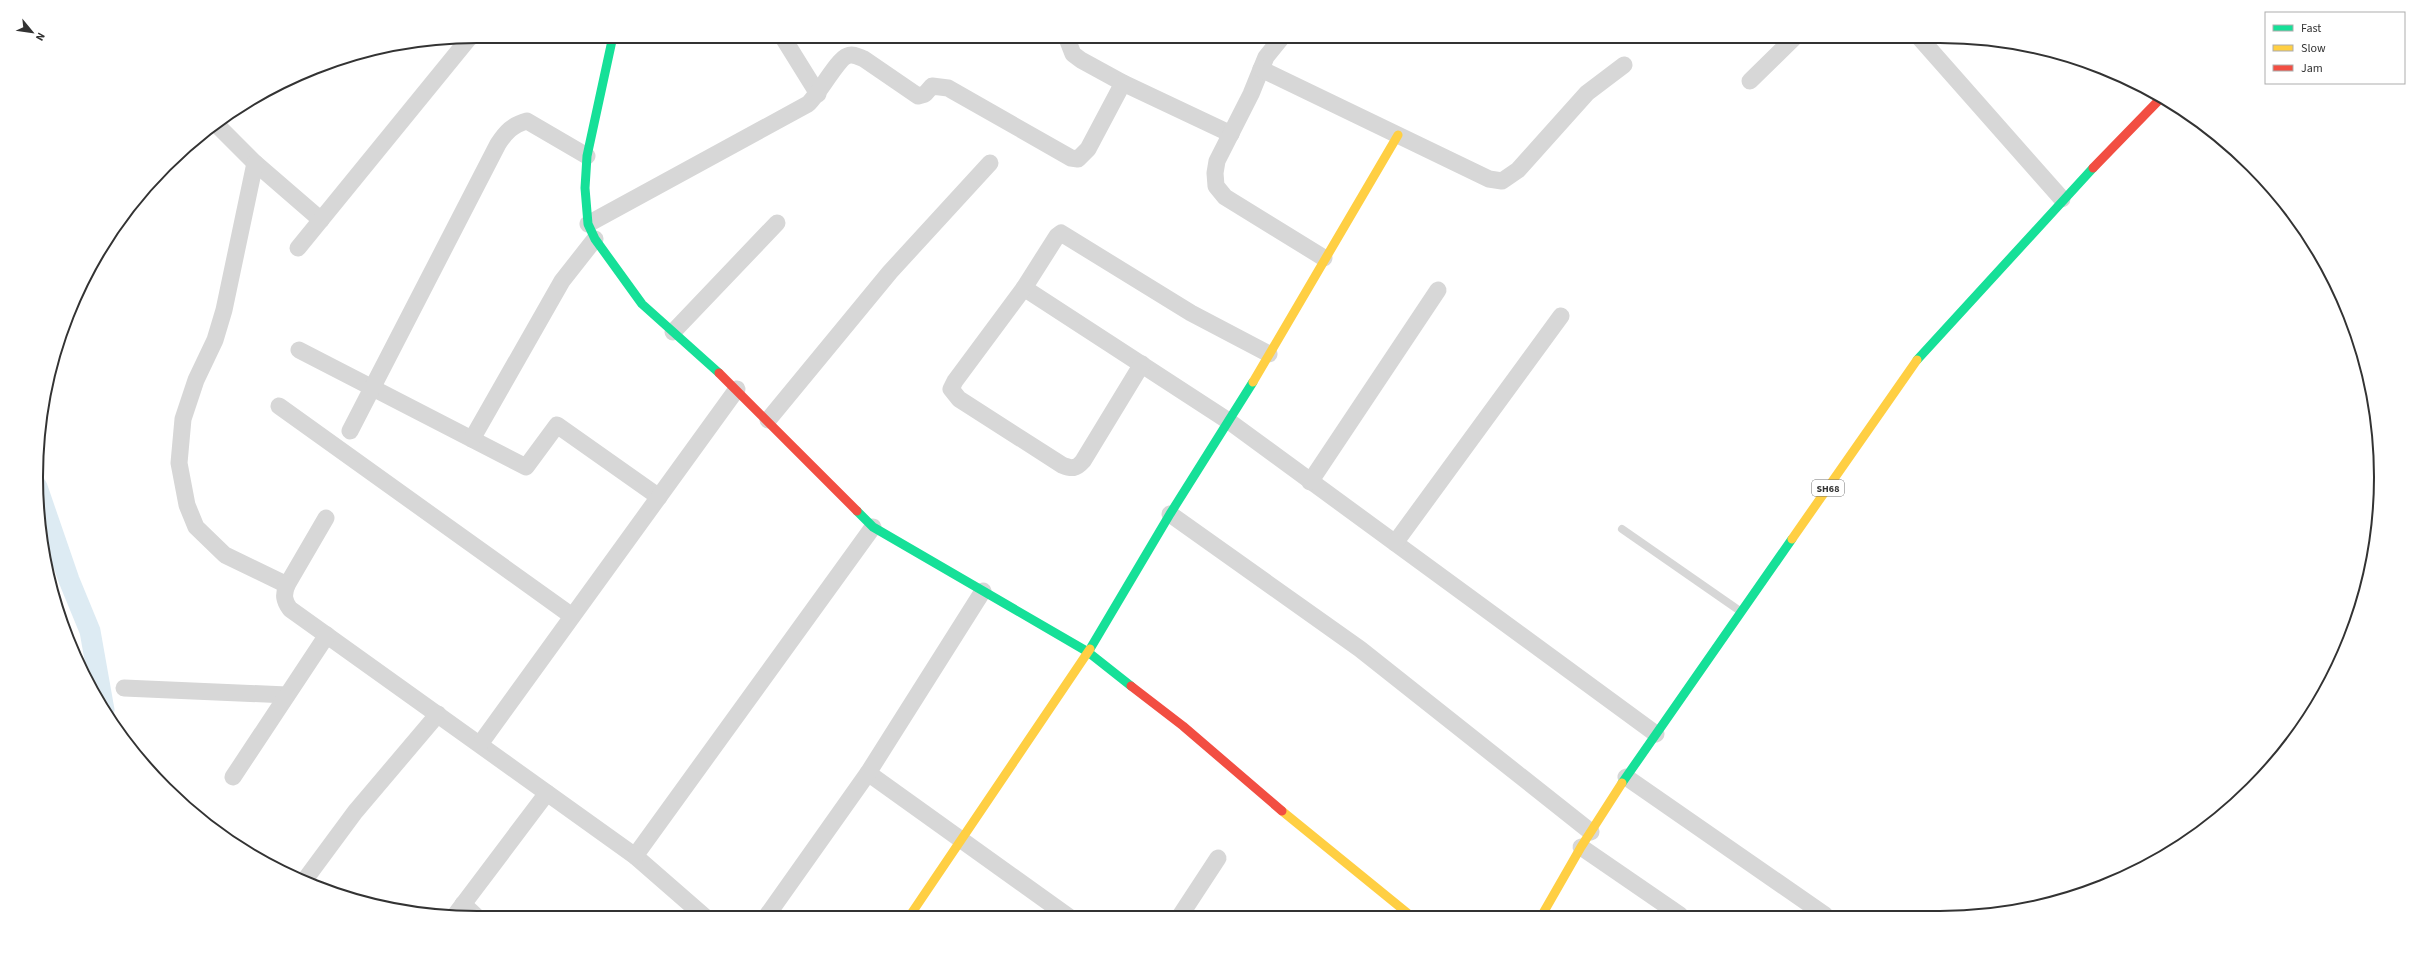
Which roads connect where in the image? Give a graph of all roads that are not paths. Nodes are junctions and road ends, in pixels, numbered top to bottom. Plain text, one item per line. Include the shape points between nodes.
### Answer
1 (465, 43) edge
2 (611, 43) edge
3 (786, 43) edge
4 (1069, 43) edge
5 (1277, 43) edge
6 (1789, 43) edge
7 (1924, 43) edge
8 (1624, 65) dead end
9 (1261, 69) junction
10 (1750, 81) dead end
11 (1123, 83) junction
12 (818, 94) junction
13 (2158, 101) edge
14 (219, 128) edge
15 (1231, 134) junction
16 (1398, 136) junction
17 (587, 156) junction
18 (255, 163) junction
19 (990, 163) dead end
20 (2062, 199) junction
21 (321, 220) junction
22 (776, 223) dead end
23 (588, 224) junction
24 (595, 239) junction
25 (298, 248) dead end
26 (1324, 258) junction
27 (1024, 288) junction
28 (1438, 290) dead end
29 (1561, 316) dead end
30 (673, 332) junction
31 (299, 350) dead end
32 (1269, 354) junction
33 (1142, 364) junction
34 (372, 388) junction
35 (737, 389) junction
36 (279, 406) dead end
37 (768, 420) junction
38 (1230, 422) junction
39 (350, 431) dead end
40 (472, 439) junction
41 (1310, 482) junction
42 (659, 497) junction
43 (1170, 514) junction
44 (326, 518) dead end
45 (873, 527) junction
46 (1622, 529) dead end
47 (1395, 543) junction
48 (287, 585) junction
49 (983, 591) junction
50 (1741, 612) junction
51 (572, 616) junction
52 (327, 635) junction
53 (1088, 652) junction
54 (124, 688) dead end
55 (287, 695) junction
56 (438, 714) junction
57 (1656, 734) junction
58 (480, 744) junction
59 (868, 773) junction
60 (233, 777) dead end
61 (1626, 777) junction
62 (547, 793) junction
63 (1591, 832) junction
64 (962, 840) junction
65 (1581, 847) junction
66 (635, 856) junction
67 (1218, 858) dead end
68 (307, 876) edge
69 (459, 910) edge
70 (698, 911) edge
71 (770, 911) edge
72 (913, 911) edge
73 (1062, 911) edge
74 (1183, 911) edge
75 (1405, 911) edge
76 (1544, 911) edge
77 (1674, 911) edge
78 (1819, 911) edge

1 - 21 street
2 - 17 street
3 - 12 street
4 - 11 street via 1073,54
5 - 9 street via 1266,57
6 - 10 street
7 - 20 street
8 - 16 street via 1587,93 1518,170 1502,181 1489,179
9 - 15 street
9 - 16 street
11 - 12 street via 1088,149 1078,159 1071,158 948,88 932,86 925,94 912,94 855,55 841,60
11 - 15 street
12 - 23 street via 808,104
13 - 20 street, SH68
14 - 18 street
15 - 26 street via 1217,161 1214,174 1216,186 1230,200
16 - 26 street
17 - 23 street via 585,188
17 - 34 street via 527,121 516,124 506,132
18 - 21 street
18 - 48 street via 224,310 215,340 196,380 183,419 179,463 187,504 196,527 224,555
19 - 37 street via 890,272
20 - 50 street, SH68 via 1918,359
21 - 25 street
22 - 30 street
23 - 24 street
24 - 30 street via 642,304
24 - 40 street via 562,281
26 - 32 street
27 - 32 street via 1057,236 1061,233 1066,234 1191,313
27 - 33 street
27 - 33 street via 955,381 952,389 959,399 979,412 1062,465 1072,468 1083,461
28 - 41 street
29 - 47 street
30 - 35 street
31 - 34 street
32 - 38 street
33 - 38 street
34 - 39 street
34 - 40 street
35 - 37 street
35 - 42 street
36 - 51 street
37 - 45 street
38 - 41 street
38 - 43 street
40 - 42 street via 526,467 557,425
41 - 47 street
42 - 51 street
43 - 53 street
43 - 63 street via 1360,649
44 - 48 street
45 - 49 street
45 - 66 street
46 - 50 lane
47 - 57 street
48 - 52 street via 284,593 285,602 290,609
49 - 53 street
49 - 59 street
50 - 57 street, SH68
51 - 58 street
52 - 55 street
52 - 56 street
53 - 64 street
53 - 75 street via 1183,726 1304,830
54 - 55 street
55 - 60 street
56 - 58 street
56 - 68 street via 355,812
57 - 61 street, SH68
58 - 62 street
59 - 64 street
59 - 71 street
61 - 63 street, SH68
61 - 78 street
62 - 66 street
62 - 69 street
63 - 65 street, SH68
64 - 72 street
64 - 73 street
65 - 76 street, SH68
65 - 77 street
66 - 70 street
67 - 74 street

